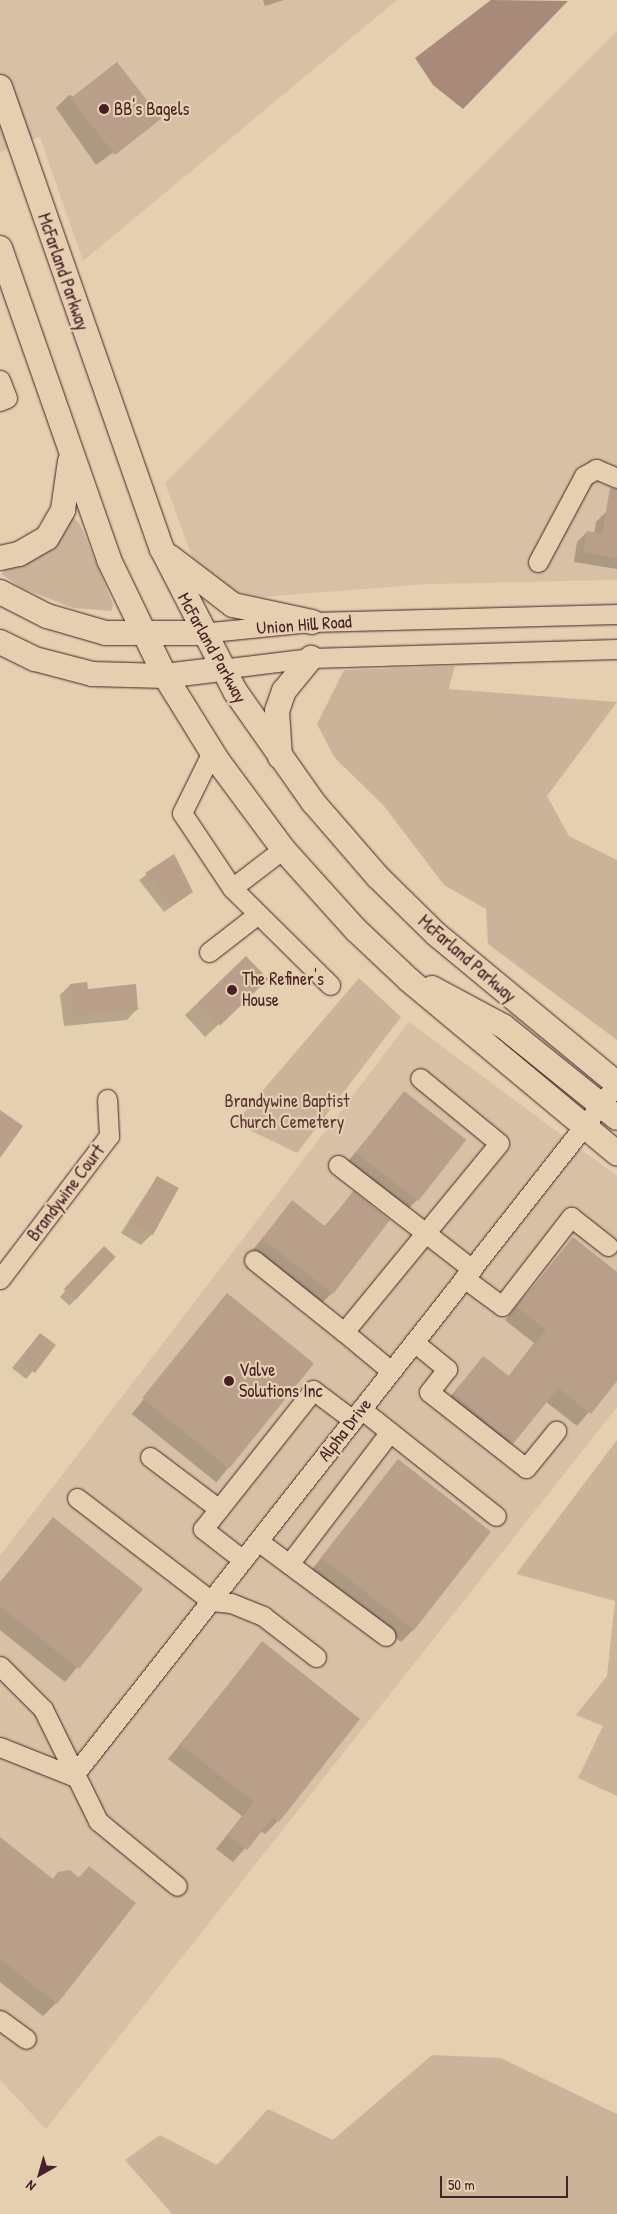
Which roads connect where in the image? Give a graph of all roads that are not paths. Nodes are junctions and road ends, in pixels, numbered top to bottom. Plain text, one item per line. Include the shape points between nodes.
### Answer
1 (0, 87) edge
2 (0, 248) edge
3 (0, 286) edge
4 (19, 304) junction
5 (0, 380) edge
6 (0, 401) edge
7 (71, 452) junction
8 (617, 478) edge
9 (162, 549) junction
10 (0, 558) edge
11 (538, 562) dead end
12 (0, 592) edge
13 (617, 614) edge
14 (312, 622) junction
15 (201, 633) junction
16 (145, 636) junction
17 (0, 642) edge
18 (617, 649) edge
19 (311, 658) junction
20 (221, 669) junction
21 (165, 676) junction
22 (212, 752) junction
23 (280, 759) junction
24 (283, 849) junction
25 (232, 888) junction
26 (258, 914) junction
27 (209, 952) dead end
28 (409, 980) junction
29 (330, 985) dead end
30 (420, 1078) dead end
31 (617, 1084) edge
32 (107, 1100) dead end
33 (609, 1112) edge
34 (584, 1126) junction
35 (617, 1153) edge
36 (338, 1165) dead end
37 (426, 1233) junction
38 (608, 1246) dead end
39 (254, 1260) dead end
40 (468, 1274) junction
41 (0, 1279) edge
42 (344, 1332) junction
43 (414, 1342) junction
44 (391, 1371) junction
45 (357, 1415) junction
46 (556, 1431) dead end
47 (390, 1432) junction
48 (150, 1457) dead end
49 (77, 1498) dead end
50 (219, 1509) junction
51 (496, 1516) dead end
52 (258, 1541) junction
53 (243, 1560) junction
54 (289, 1564) junction
55 (210, 1601) junction
56 (386, 1636) dead end
57 (316, 1657) dead end
58 (0, 1666) edge
59 (0, 1746) edge
60 (74, 1776) junction
61 (177, 1886) dead end
62 (0, 2020) edge
63 (26, 2039) dead end

1 - 9 main road, McFarland Parkway
2 - 4 main road
3 - 4 street
4 - 7 main road
5 - 6 street via 7,398
7 - 10 main road via 67,497 53,530 38,546
7 - 16 main road via 109,560
8 - 11 street via 596,469 584,476
9 - 14 main road via 199,583 233,605
9 - 15 main road, McFarland Parkway
12 - 16 main road, Union Hill Road via 76,626
13 - 14 street, Union Hill Road
14 - 15 street, Union Hill Road
15 - 16 main road, Union Hill Road
15 - 20 main road, McFarland Parkway
16 - 21 main road
17 - 21 main road, Union Hill Road via 64,668 115,676
18 - 19 street, Union Hill Road
19 - 20 street, Union Hill Road
19 - 23 main road via 284,691 277,711
20 - 21 main road, Union Hill Road
20 - 23 main road, McFarland Parkway
21 - 22 main road
22 - 24 main road
22 - 25 street via 182,813
23 - 31 main road, McFarland Parkway via 341,835 406,906
24 - 25 street
24 - 28 main road
25 - 26 street
26 - 27 street
26 - 29 street
28 - 33 main road via 456,999 503,1026
28 - 34 main road
30 - 37 street via 499,1143
31 - 33 street, Alpha Drive
32 - 41 street, Brandywine Court via 109,1136
33 - 34 street, Alpha Drive
34 - 35 main road
34 - 40 street, Alpha Drive
36 - 37 street
37 - 40 street
37 - 42 street
38 - 40 street via 571,1217 502,1306
39 - 42 street
40 - 43 street, Alpha Drive
42 - 44 street
43 - 44 street, Alpha Drive
43 - 46 street via 447,1369 429,1392 526,1468
44 - 45 street, Alpha Drive
45 - 47 street
45 - 50 street via 313,1390
45 - 52 street, Alpha Drive
47 - 51 street
47 - 54 street
48 - 50 street
49 - 55 street
50 - 53 street via 203,1529
52 - 53 street, Alpha Drive
52 - 54 street
53 - 55 street, Alpha Drive
54 - 56 street
55 - 57 street via 231,1603 263,1616
55 - 60 street, Alpha Drive
58 - 60 street via 43,1710 60,1738
59 - 60 street
60 - 61 street via 98,1821
62 - 63 street

